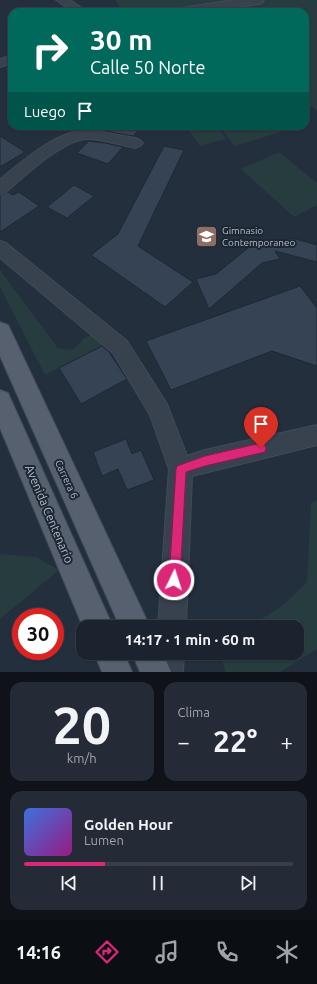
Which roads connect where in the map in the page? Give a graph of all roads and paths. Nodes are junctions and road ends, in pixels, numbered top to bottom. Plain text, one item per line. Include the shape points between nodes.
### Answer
1 (62, 0) edge
2 (254, 1) edge
3 (75, 8) edge
4 (208, 8) edge
5 (245, 8) edge
6 (135, 143) dead end
7 (0, 188) edge
8 (0, 248) edge
9 (0, 331) edge
10 (0, 400) edge
11 (317, 435) edge
12 (181, 469) junction
13 (95, 620) edge
14 (132, 620) edge
15 (172, 620) edge
16 (112, 660) edge
17 (150, 660) edge
18 (170, 660) edge
19 (117, 672) edge
20 (156, 672) edge
21 (169, 672) edge

1 - 3 street
2 - 4 street
2 - 5 street
6 - 7 street via 85,134 76,135 59,143
8 - 12 street via 120,347 159,411
9 - 14 main road, Carrera 6
10 - 13 main road, Avenida Centenario
11 - 12 street
12 - 15 street
16 - 19 main road
17 - 20 main road
18 - 21 street

